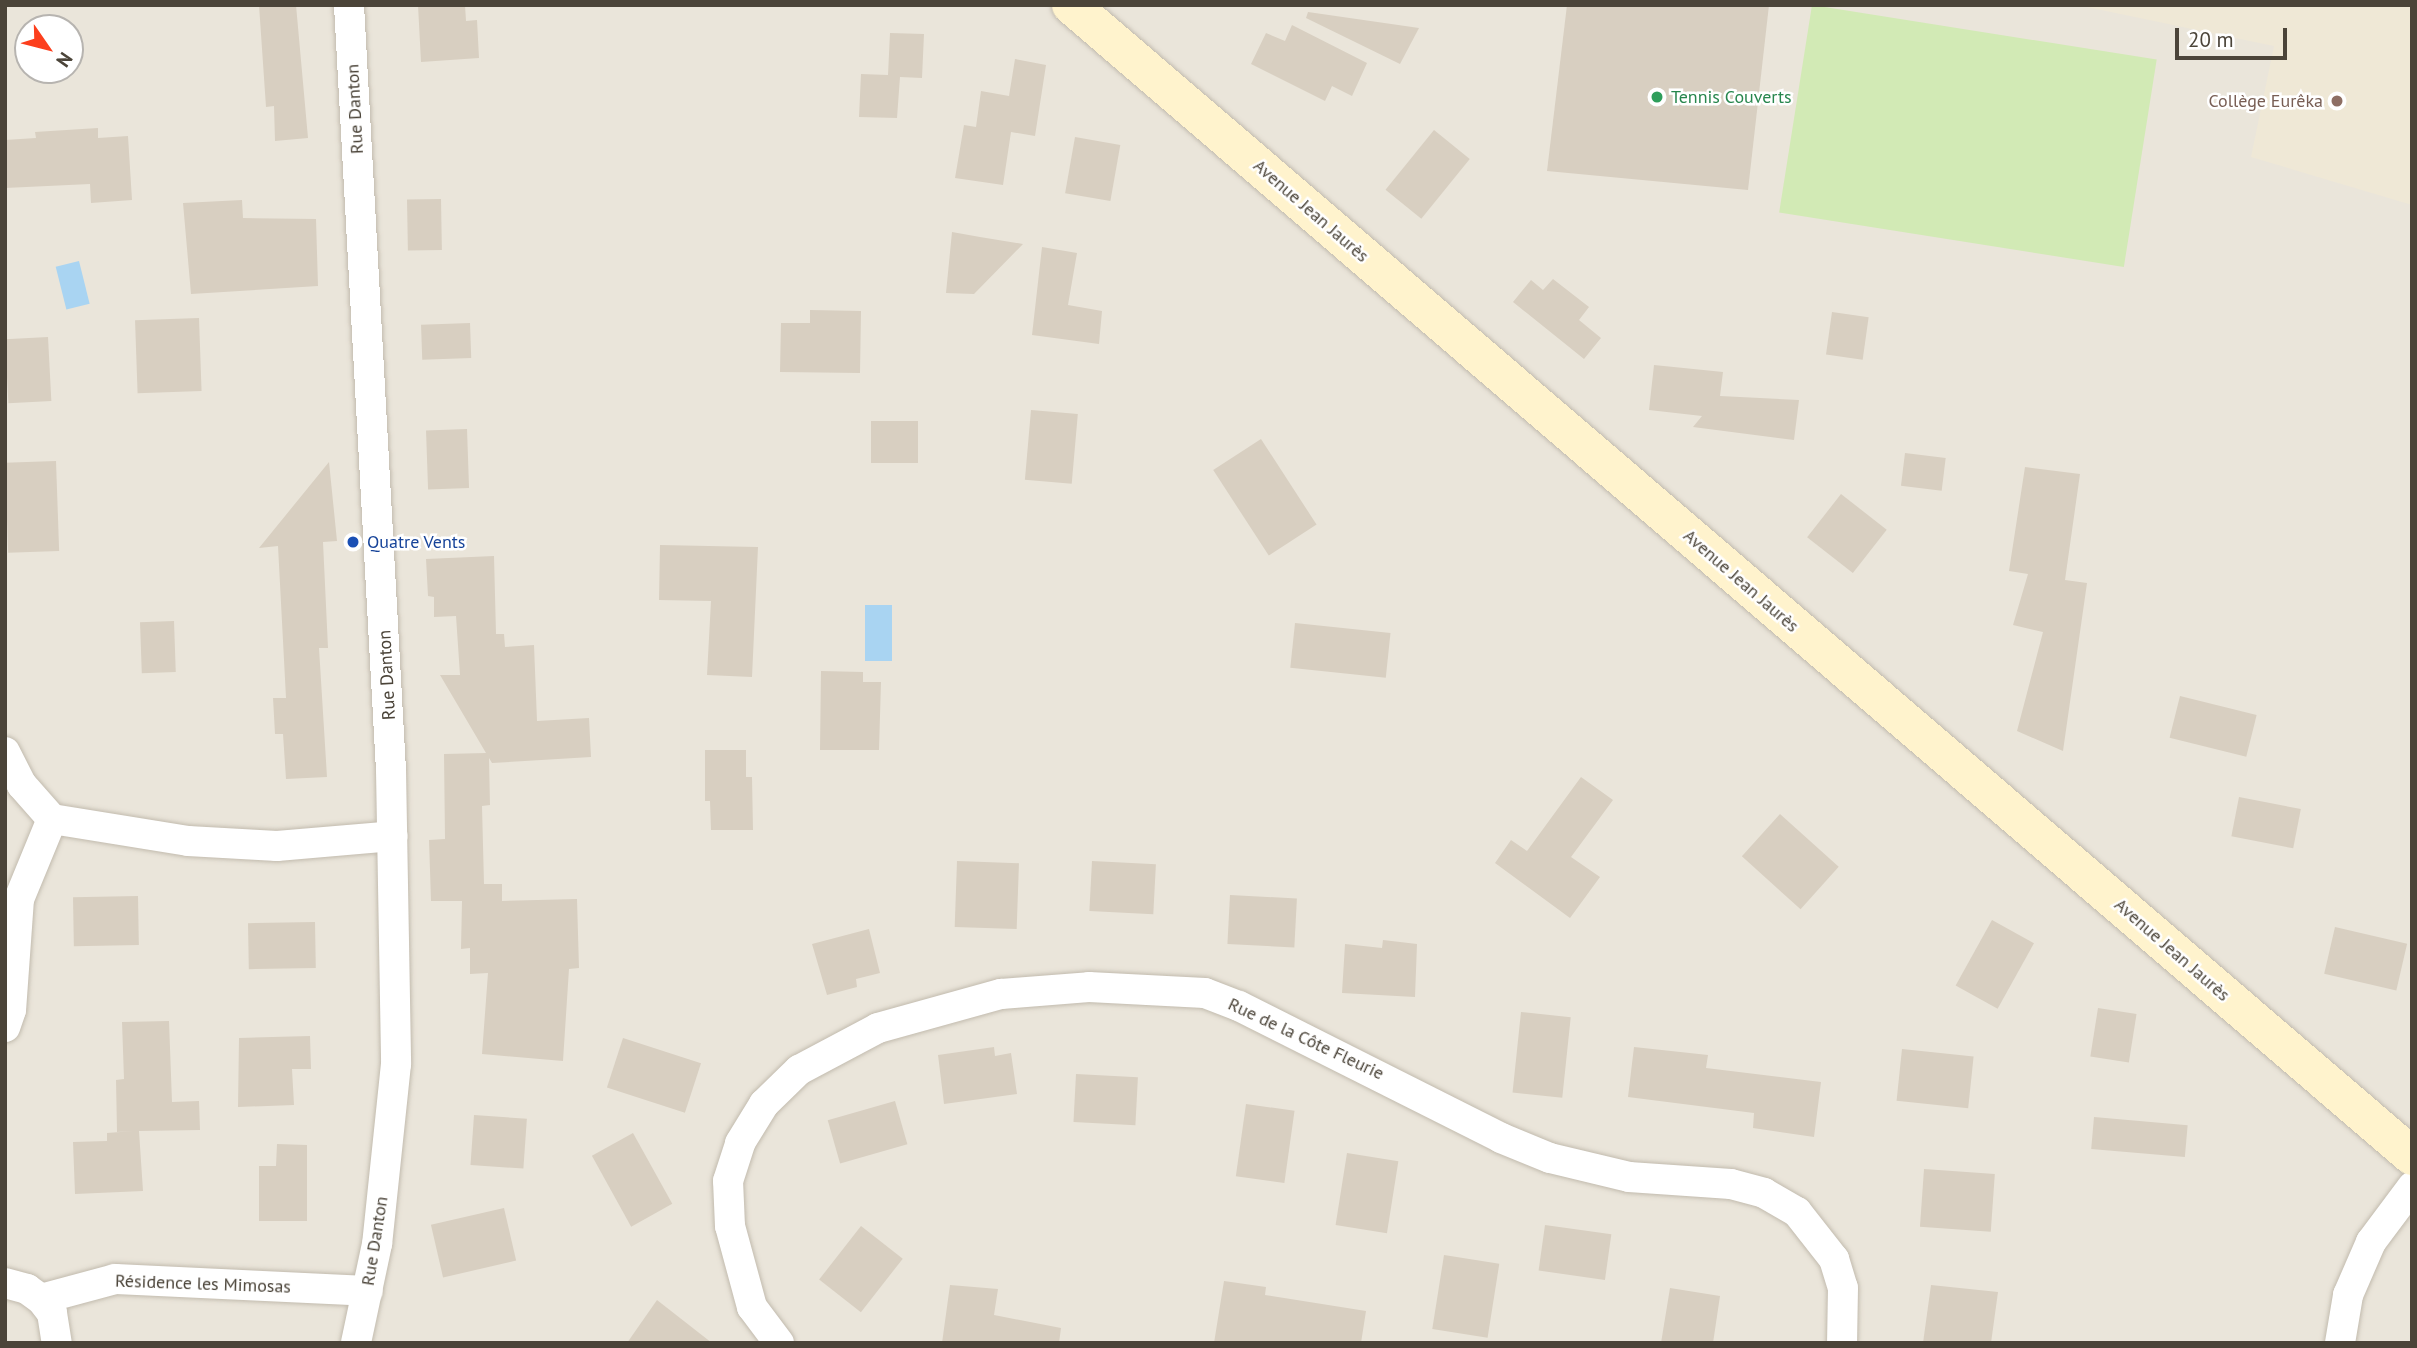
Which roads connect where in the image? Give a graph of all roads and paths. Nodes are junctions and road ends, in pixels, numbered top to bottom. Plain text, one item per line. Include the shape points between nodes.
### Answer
1 (349, 5) edge
2 (1071, 5) edge
3 (5, 752) edge
4 (52, 818) junction
5 (393, 836) junction
6 (5, 1027) edge
7 (2412, 1156) edge
8 (2412, 1187) edge
9 (5, 1283) edge
10 (368, 1291) junction
11 (41, 1299) junction
12 (57, 1343) edge
13 (356, 1343) edge
14 (779, 1343) edge
15 (1842, 1343) edge
16 (2340, 1343) edge

1 - 5 street, Rue Danton
2 - 7 main road, Avenue Jean Jaurès
3 - 4 street via 22,785
4 - 5 street via 188,841 277,846
4 - 6 street via 19,899 11,1010
5 - 10 street, Rue Danton via 396,1064
8 - 16 street via 2371,1242 2348,1295
9 - 11 street
10 - 11 street, Résidence les Mimosas via 115,1279
10 - 13 street, Rue Danton
11 - 12 street via 52,1313
14 - 15 street, Rue de la Côte Fleurie via 752,1307 730,1226 728,1181 740,1143 764,1104 810,1064 878,1028 1000,995 1143,988 1205,993 1239,1006 1502,1139 1550,1158 1629,1177 1731,1184 1764,1193 1797,1212 1834,1259 1843,1288

